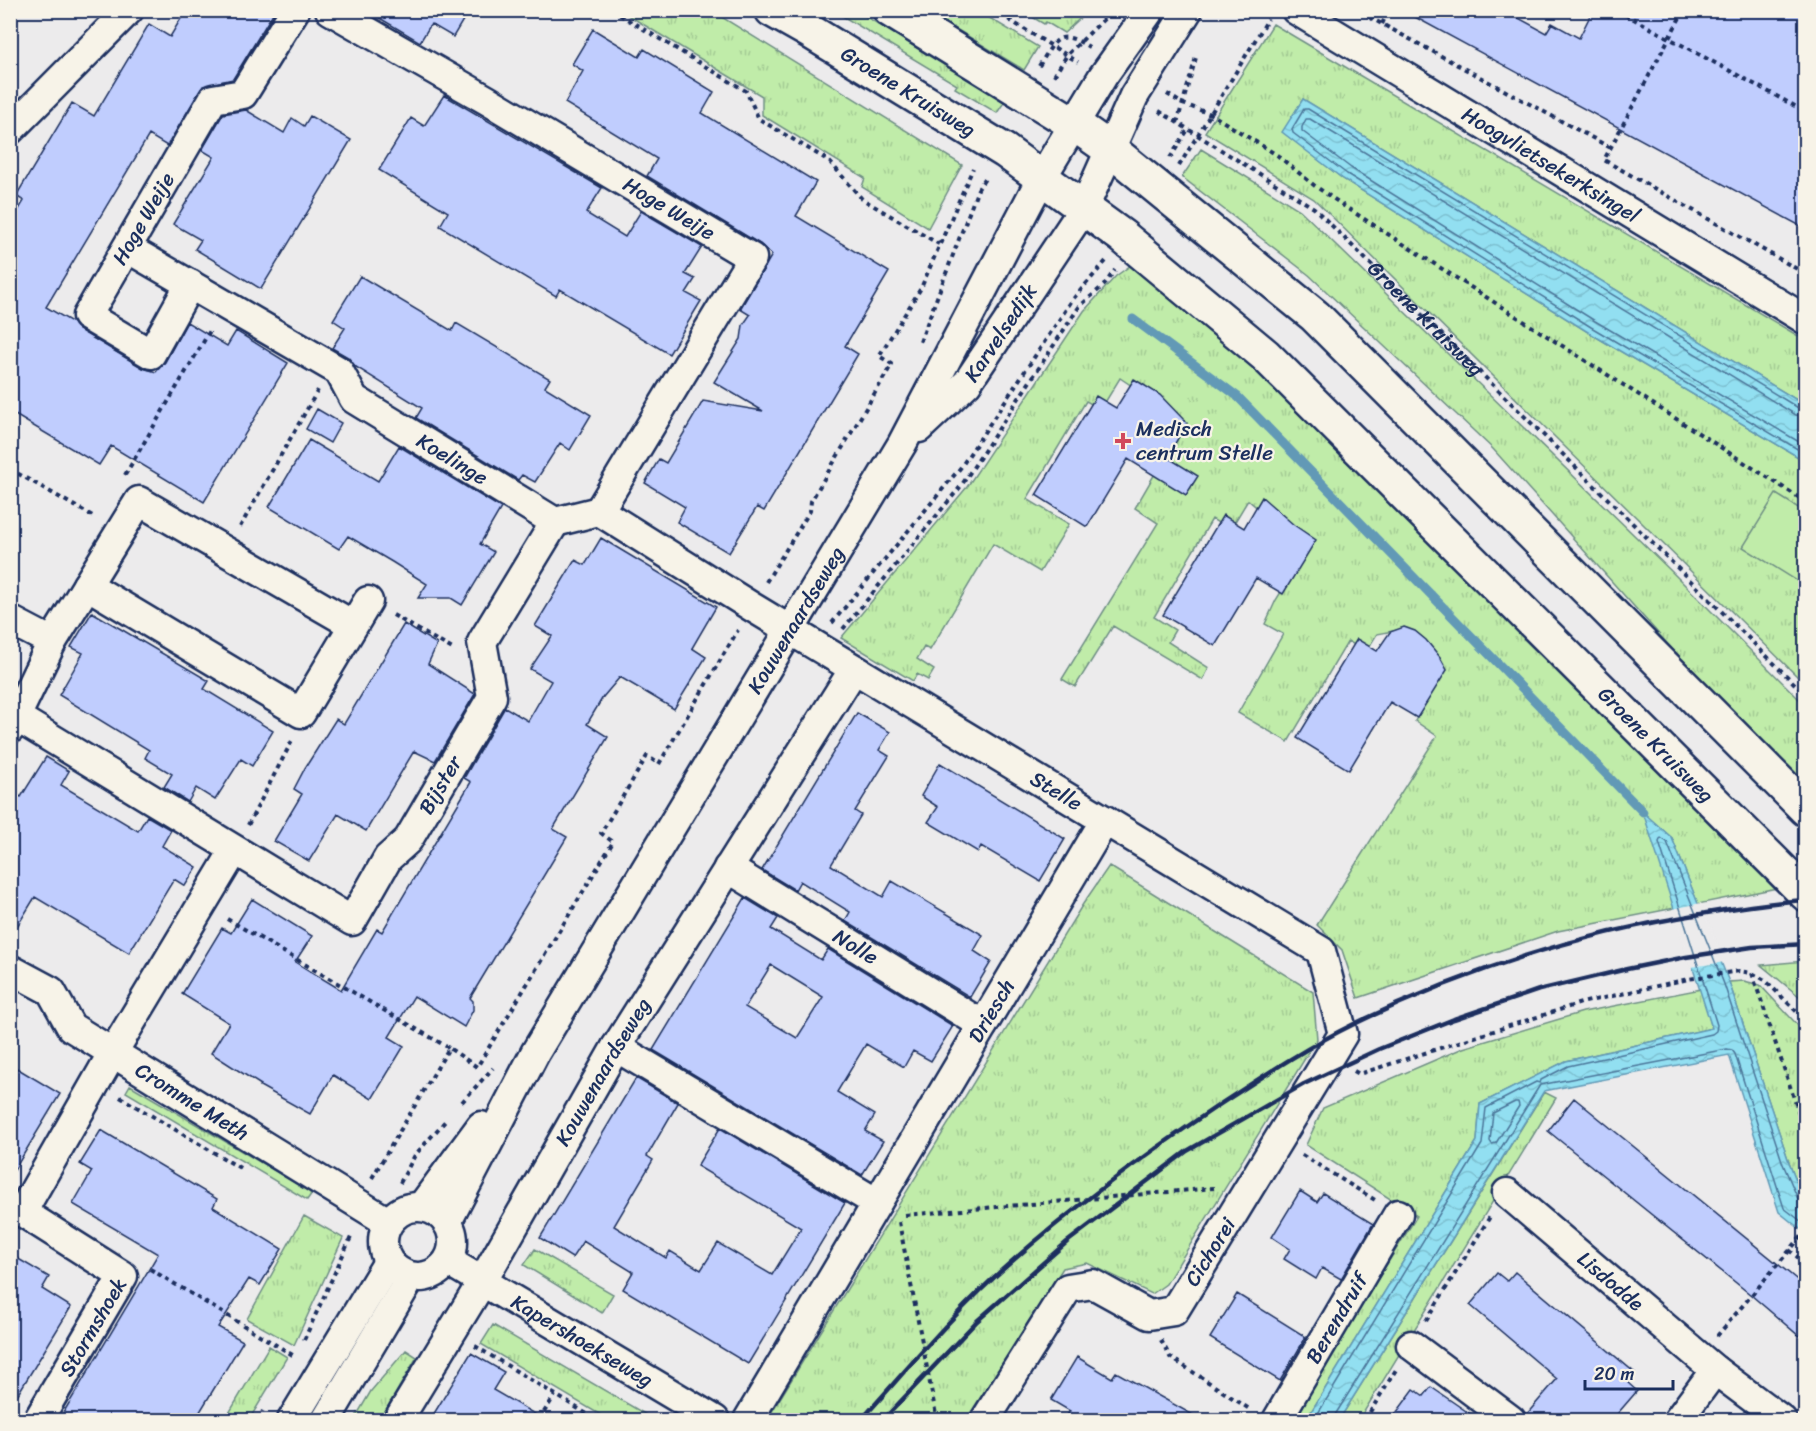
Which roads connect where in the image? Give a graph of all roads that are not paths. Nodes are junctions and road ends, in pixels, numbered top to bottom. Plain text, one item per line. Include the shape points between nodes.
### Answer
1 (129, 10) edge
2 (296, 10) edge
3 (330, 10) edge
4 (772, 10) edge
5 (890, 10) edge
6 (1150, 10) edge
7 (1188, 10) edge
8 (1296, 10) edge
9 (1074, 124) junction
10 (10, 130) edge
11 (1111, 150) junction
12 (1042, 177) junction
13 (1084, 208) junction
14 (128, 248) junction
15 (189, 284) junction
16 (1806, 320) edge
17 (902, 444) junction
18 (599, 511) junction
19 (555, 522) junction
20 (87, 585) junction
21 (368, 601) road end
22 (10, 620) edge
23 (353, 625) junction
24 (791, 631) junction
25 (52, 642) junction
26 (854, 669) junction
27 (14, 723) edge
28 (1806, 809) edge
29 (1105, 820) junction
30 (234, 851) junction
31 (729, 868) junction
32 (1806, 894) edge
33 (1321, 951) joint
34 (10, 969) edge
35 (983, 1025) junction
36 (615, 1047) junction
37 (535, 1053) junction
38 (112, 1054) junction
39 (1508, 1193) road end
40 (877, 1203) junction
41 (422, 1206) junction
42 (16, 1209) edge
43 (1398, 1214) road end
44 (388, 1221) junction
45 (447, 1222) junction
46 (448, 1261) junction
47 (400, 1269) junction
48 (482, 1282) junction
49 (1411, 1345) road end
50 (1707, 1363) junction
51 (1267, 1417) edge
52 (38, 1420) edge
53 (292, 1420) edge
54 (326, 1420) edge
55 (398, 1420) edge
56 (715, 1420) edge
57 (748, 1420) edge
58 (985, 1420) edge
59 (1510, 1420) edge
60 (1678, 1420) edge
61 (1782, 1420) edge

1 - 10 street
2 - 14 street, Hoge Weije via 243,94 213,99
3 - 18 street, Hoge Weije via 752,258
4 - 12 main road, Groene Kruisweg
5 - 9 main road
6 - 9 street
7 - 11 street via 1139,88
8 - 16 street, Hoogvlietsekerksingel
9 - 11 main road
9 - 12 street
11 - 13 street
11 - 28 main road via 1315,316
12 - 13 main road, Groene Kruisweg
12 - 17 street, Kouwenaardseweg
13 - 17 street, Karvelsedijk via 967,383
13 - 32 main road, Groene Kruisweg via 1265,355
14 - 15 street, Koelinge
14 - 15 street, Hoge Weije via 87,316 151,354
15 - 19 street, Koelinge via 339,371 354,399
17 - 24 street, Kouwenaardseweg
18 - 19 street
18 - 24 street
19 - 30 street, Bijster via 482,642 492,697 408,840 388,858 352,921
20 - 23 street via 139,501
20 - 23 street via 301,713
20 - 25 street
21 - 23 street
22 - 25 street
24 - 26 street, Stelle
24 - 37 street, Kouwenaardseweg
25 - 27 street
26 - 29 street, Stelle
26 - 31 street, Kouwenaardseweg
27 - 30 street, Bijster
29 - 33 street, Stelle
29 - 35 street, Driesch
30 - 38 street
31 - 35 street, Nolle
31 - 36 street, Kouwenaardseweg
33 - 58 street, Cichorei via 1343,1034 1174,1311 1149,1314 1093,1284 1068,1288
34 - 38 street, Cromme Meth via 51,991 70,1028
35 - 40 street, Driesch
36 - 40 street
36 - 48 street, Kouwenaardseweg
37 - 41 street, Kouwenaardseweg
37 - 45 street, Kouwenaardseweg
38 - 42 street, Stormshoek
38 - 44 street, Cromme Meth
39 - 50 street, Lisdodde
40 - 57 street, Driesch
41 - 44 street via 402,1210
41 - 45 street
42 - 52 street, Stormshoek via 123,1276
43 - 51 street, Berendruif
44 - 47 street via 382,1245
45 - 46 street via 453,1237
46 - 47 street via 436,1273 420,1277
46 - 48 street, Kapershoekseweg
47 - 53 street
47 - 54 street
48 - 55 street, Kouwenaardseweg
48 - 56 street, Kapershoekseweg
49 - 59 street
50 - 60 street
50 - 61 street, Lisdodde

